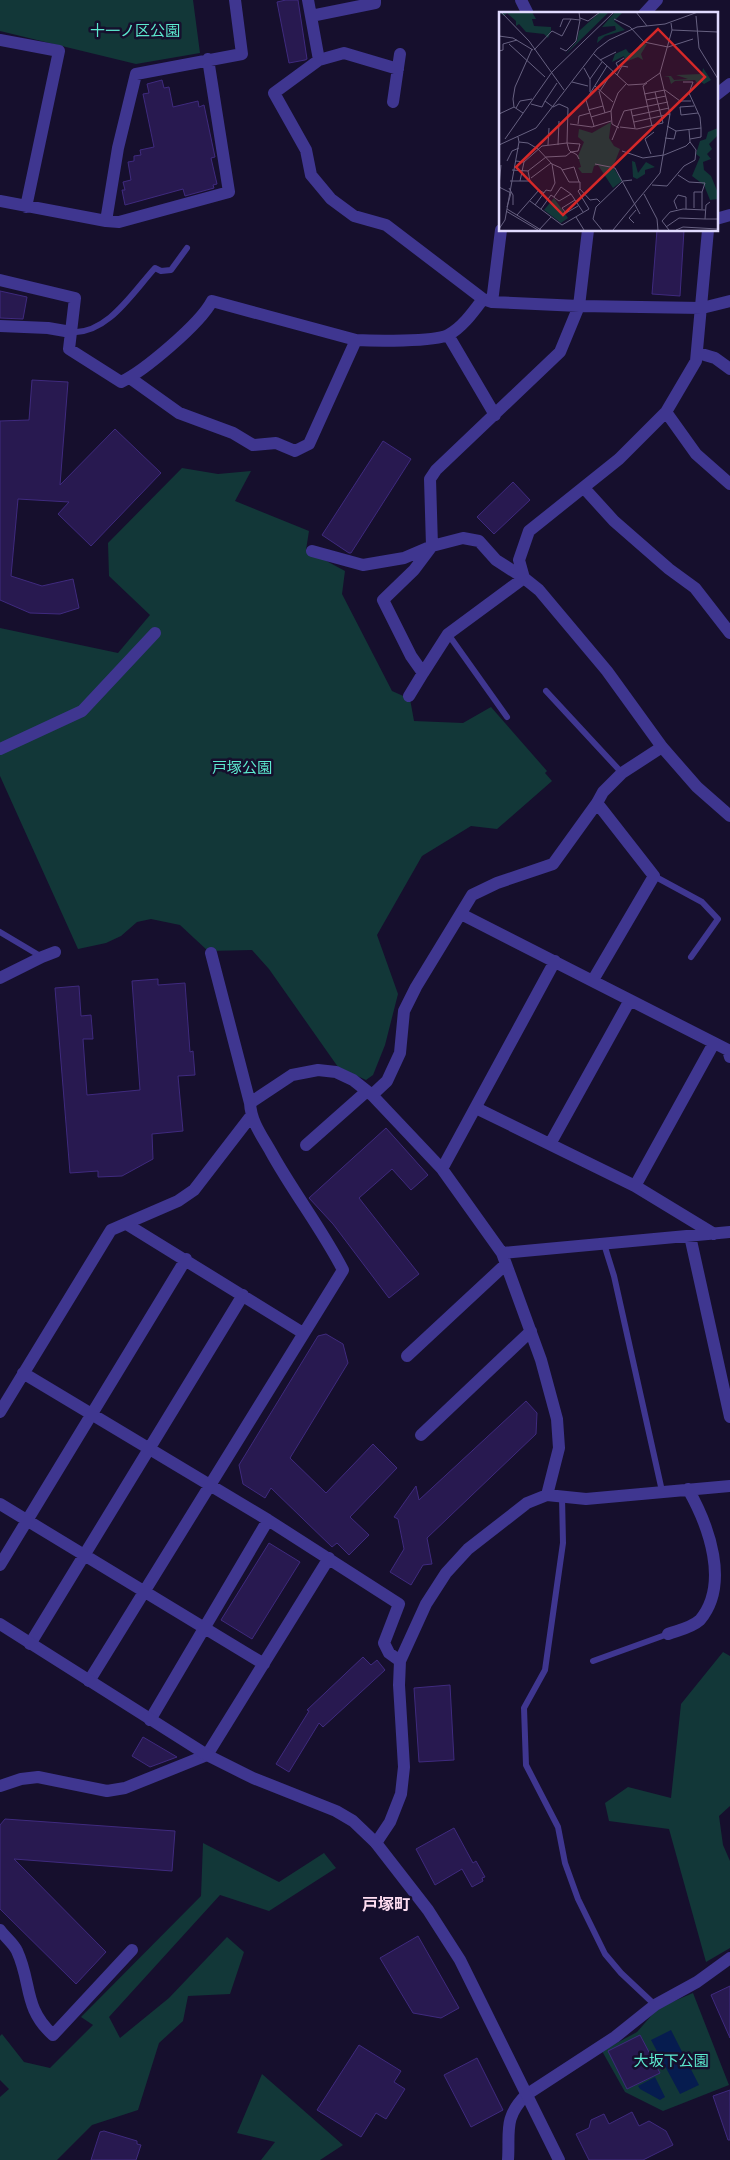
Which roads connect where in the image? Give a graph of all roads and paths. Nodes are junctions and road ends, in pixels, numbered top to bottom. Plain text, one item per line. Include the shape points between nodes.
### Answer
1 (235, 0) edge
2 (308, 0) edge
3 (376, 0) edge
4 (520, 0) edge
5 (654, 1) edge
6 (527, 12) edge
7 (646, 12) edge
8 (311, 16) junction
9 (0, 40) edge
10 (400, 54) dead end
11 (208, 59) junction
12 (318, 60) junction
13 (398, 69) junction
14 (730, 84) edge
15 (718, 93) edge
16 (392, 102) dead end
17 (0, 201) edge
18 (26, 207) junction
19 (106, 221) junction
20 (501, 231) edge
21 (588, 231) edge
22 (708, 231) edge
23 (187, 248) dead end
24 (0, 280) edge
25 (488, 301) junction
26 (730, 301) edge
27 (579, 306) junction
28 (702, 308) junction
29 (0, 326) edge
30 (71, 332) junction
31 (448, 335) junction
32 (356, 340) junction
33 (698, 353) junction
34 (730, 369) edge
35 (130, 378) junction
36 (666, 412) junction
37 (495, 415) junction
38 (729, 480) edge
39 (584, 488) junction
40 (432, 546) junction
41 (312, 551) dead end
42 (524, 578) junction
43 (155, 633) dead end
44 (730, 633) edge
45 (448, 634) junction
46 (423, 672) junction
47 (546, 691) dead end
48 (408, 696) dead end
49 (507, 717) dead end
50 (662, 747) junction
51 (0, 749) edge
52 (622, 773) junction
53 (597, 803) junction
54 (730, 816) edge
55 (654, 876) junction
56 (461, 914) junction
57 (0, 932) edge
58 (55, 952) dead end
59 (211, 953) dead end
60 (42, 956) junction
61 (691, 957) dead end
62 (556, 961) junction
63 (0, 978) edge
64 (592, 980) junction
65 (630, 1000) junction
66 (714, 1043) junction
67 (730, 1057) edge
68 (369, 1093) junction
69 (476, 1108) junction
70 (251, 1110) junction
71 (550, 1144) junction
72 (306, 1145) dead end
73 (442, 1169) junction
74 (635, 1186) junction
75 (128, 1224) junction
76 (730, 1232) edge
77 (714, 1234) junction
78 (690, 1236) junction
79 (604, 1242) junction
80 (504, 1258) junction
81 (186, 1259) junction
82 (243, 1295) junction
83 (531, 1331) junction
84 (303, 1333) junction
85 (407, 1356) dead end
86 (23, 1373) junction
87 (0, 1412) edge
88 (92, 1414) junction
89 (730, 1417) edge
90 (420, 1435) dead end
91 (150, 1448) junction
92 (210, 1485) junction
93 (730, 1486) edge
94 (688, 1489) junction
95 (662, 1491) junction
96 (547, 1495) junction
97 (562, 1497) junction
98 (0, 1504) edge
99 (27, 1520) junction
100 (268, 1520) junction
101 (85, 1555) junction
102 (329, 1558) junction
103 (0, 1565) edge
104 (144, 1591) junction
105 (0, 1624) edge
106 (204, 1628) junction
107 (668, 1634) joint
108 (30, 1644) junction
109 (400, 1661) junction
110 (593, 1661) dead end
111 (264, 1664) junction
112 (89, 1681) junction
113 (150, 1720) junction
114 (207, 1755) junction
115 (0, 1786) edge
116 (376, 1843) junction
117 (0, 1930) edge
118 (132, 1950) dead end
119 (730, 1958) edge
120 (655, 2005) junction
121 (526, 2095) junction
122 (508, 2160) edge
123 (559, 2160) edge

1 - 11 street via 242,54
2 - 8 street
3 - 8 street via 375,3
4 - 6 street
5 - 7 street
8 - 12 street
9 - 18 street via 59,51
10 - 13 street
11 - 19 street via 136,74 118,148
11 - 19 street via 229,192 119,222
12 - 13 street via 344,53
12 - 25 street via 274,93 306,150 311,175 331,199 354,216 386,225
13 - 16 street
14 - 15 street
17 - 18 street
18 - 19 street
20 - 25 street
21 - 27 street
22 - 28 street via 701,281
23 - 30 lane via 171,270 155,268 105,322 82,333
24 - 30 street via 75,298
25 - 27 street
25 - 31 street
26 - 28 street
27 - 28 street
27 - 37 street via 560,352
28 - 33 street
29 - 30 street
30 - 35 street via 69,349 72,352 121,382
31 - 32 street via 379,342
31 - 37 street
32 - 35 street via 212,302 206,312
32 - 35 street via 309,444 296,451 276,443 253,446 233,433 179,412
33 - 34 street via 715,358
33 - 36 street
36 - 38 street via 696,454
36 - 39 street via 619,459
37 - 40 street via 430,479
39 - 42 street via 529,531 519,560
39 - 44 street via 614,520 695,588
40 - 41 street via 404,558 363,565
40 - 42 street via 463,538 479,541 496,560
40 - 46 street via 384,600 411,656
42 - 45 street
42 - 50 street via 539,590 594,656
43 - 51 street via 82,711
45 - 46 street
45 - 49 lane
46 - 48 street
47 - 52 lane
50 - 52 street
50 - 54 street
52 - 53 street
53 - 55 street
53 - 56 street via 553,864 472,894
55 - 61 lane via 702,902 718,919
55 - 64 street
56 - 62 street
56 - 68 street via 404,1011 400,1052 387,1081
57 - 60 lane
58 - 60 street
59 - 70 street
60 - 63 street
62 - 64 street
62 - 69 street
64 - 65 street
65 - 66 street
65 - 71 street
66 - 67 street via 728,1050
66 - 74 street
68 - 70 street via 336,1072 318,1070 292,1075
68 - 72 street
68 - 73 street
69 - 71 street
69 - 73 street
70 - 75 street via 194,1190 178,1202
70 - 84 street via 286,1180 343,1270
71 - 74 street
73 - 80 street
74 - 77 street
75 - 81 street
75 - 86 street via 111,1230
76 - 77 street
77 - 78 street
78 - 79 street
78 - 89 street
79 - 80 street
79 - 95 lane
80 - 83 street
80 - 85 street
81 - 82 street
81 - 88 street
82 - 84 street
82 - 91 street
83 - 90 street
83 - 96 street via 557,1419 559,1448
84 - 92 street
86 - 87 street
86 - 88 street
88 - 91 street
88 - 99 street
91 - 92 street
91 - 101 street
92 - 100 street
92 - 104 street
93 - 94 street
94 - 95 street
94 - 107 street via 708,1524 719,1553 718,1589 711,1607 700,1620
95 - 97 street via 586,1500
96 - 97 street
96 - 109 street via 527,1503 498,1524 446,1573 426,1604
97 - 120 lane via 563,1543 545,1670 524,1708 526,1765 558,1827 565,1863 578,1899 606,1954
98 - 99 street
99 - 101 street
99 - 103 street
100 - 102 street
100 - 106 street
101 - 104 street
101 - 108 street
102 - 109 street via 400,1604 384,1643 389,1653
102 - 111 street
104 - 106 street
104 - 112 street
105 - 108 street
106 - 111 street
106 - 113 street
107 - 110 lane
108 - 112 street
109 - 116 street via 404,1767 401,1794 390,1822
111 - 114 street
112 - 113 street
113 - 114 street
114 - 115 street via 125,1788 107,1791 38,1777
114 - 116 street via 253,1778 336,1811 353,1821
116 - 121 street via 428,1910 460,1960
117 - 118 street via 17,1950 34,2011 53,2035
119 - 120 street via 697,1982
120 - 121 street via 615,2038
121 - 122 street via 517,2104 507,2130
121 - 123 street

